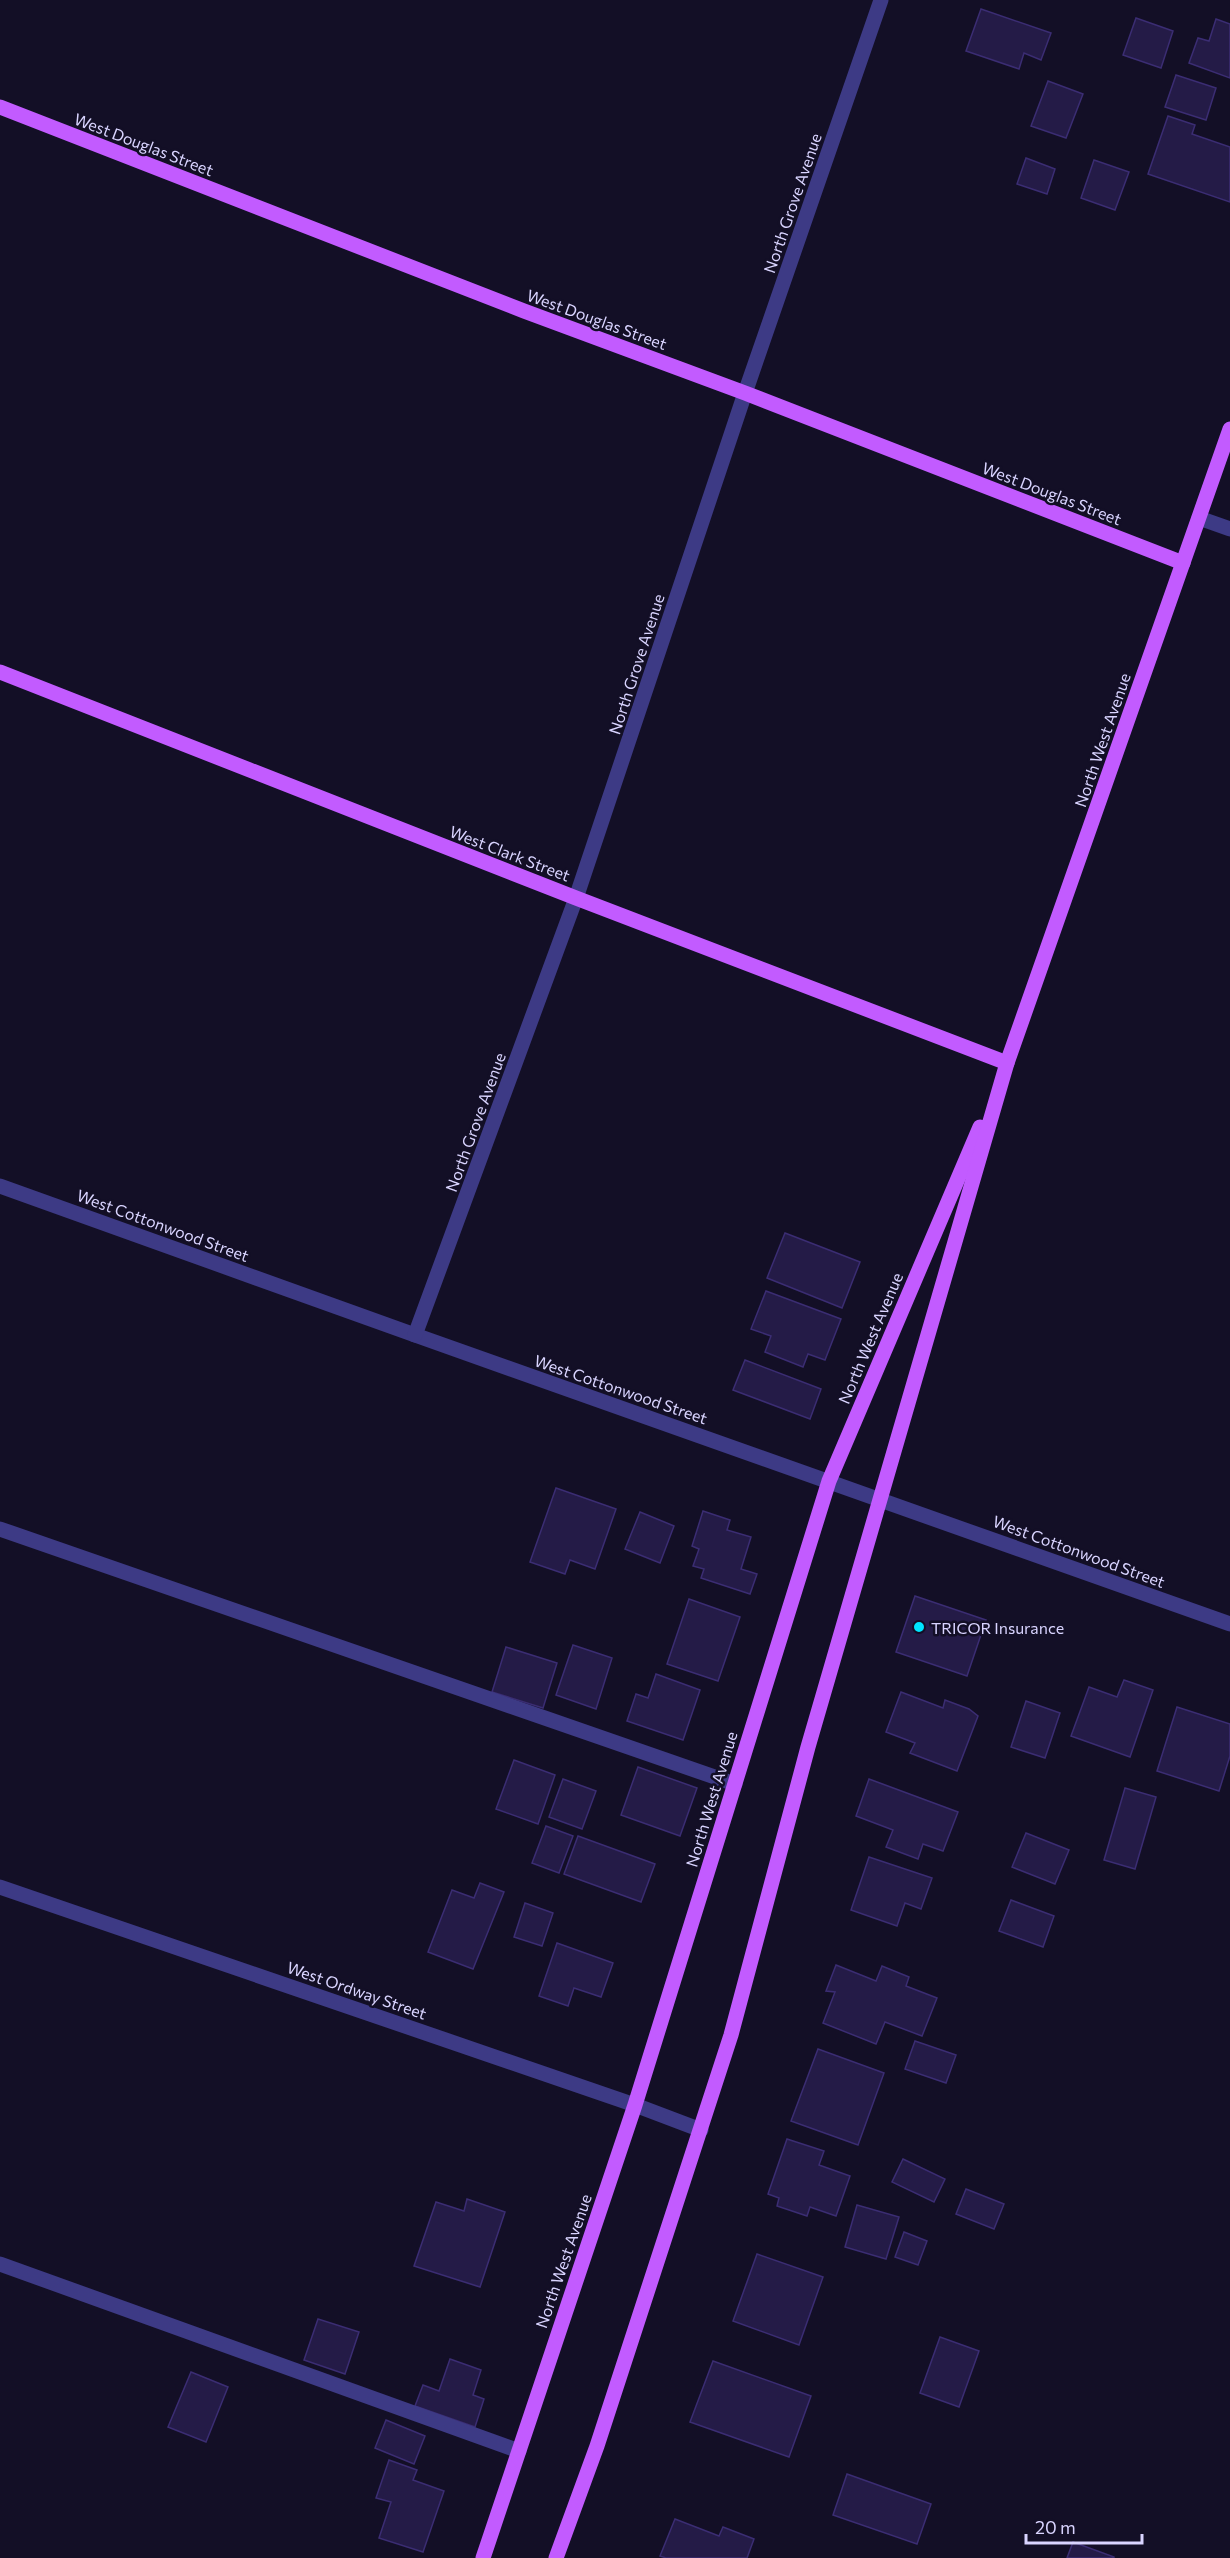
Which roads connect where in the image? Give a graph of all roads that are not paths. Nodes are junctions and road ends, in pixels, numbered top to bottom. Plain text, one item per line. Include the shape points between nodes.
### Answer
1 (881, 0) edge
2 (0, 107) edge
3 (745, 393) junction
4 (1230, 429) edge
5 (1199, 518) junction
6 (1230, 529) edge
7 (1183, 563) junction
8 (0, 672) edge
9 (576, 898) junction
10 (1007, 1063) junction
11 (0, 1186) edge
12 (415, 1335) junction
13 (829, 1481) junction
14 (880, 1499) junction
15 (0, 1529) edge
16 (1230, 1624) edge
17 (735, 1785) junction
18 (0, 1887) edge
19 (635, 2105) junction
20 (700, 2130) junction
21 (0, 2264) edge
22 (519, 2451) junction
23 (483, 2558) edge
24 (556, 2558) edge

1 - 3 street, North Grove Avenue
2 - 3 main road, West Douglas Street via 524,312
3 - 7 main road, West Douglas Street
3 - 9 street, North Grove Avenue
4 - 5 main road, North West Avenue
5 - 6 street
5 - 7 main road, North West Avenue
7 - 10 main road, North West Avenue
8 - 9 main road, West Clark Street
9 - 10 main road, West Clark Street
9 - 12 street, North Grove Avenue
10 - 13 main road, North West Avenue
10 - 14 main road, North West Avenue
11 - 12 street, West Cottonwood Street
12 - 13 street, West Cottonwood Street
13 - 14 street, West Cottonwood Street
13 - 17 main road, North West Avenue
14 - 16 street, West Cottonwood Street
14 - 20 main road, North West Avenue via 808,1747 732,2035
15 - 17 street
17 - 19 main road, North West Avenue
18 - 19 street, West Ordway Street
19 - 20 street, West Ordway Street
19 - 22 main road, North West Avenue
20 - 24 main road, North West Avenue via 597,2446
21 - 22 street
22 - 23 main road, North West Avenue

